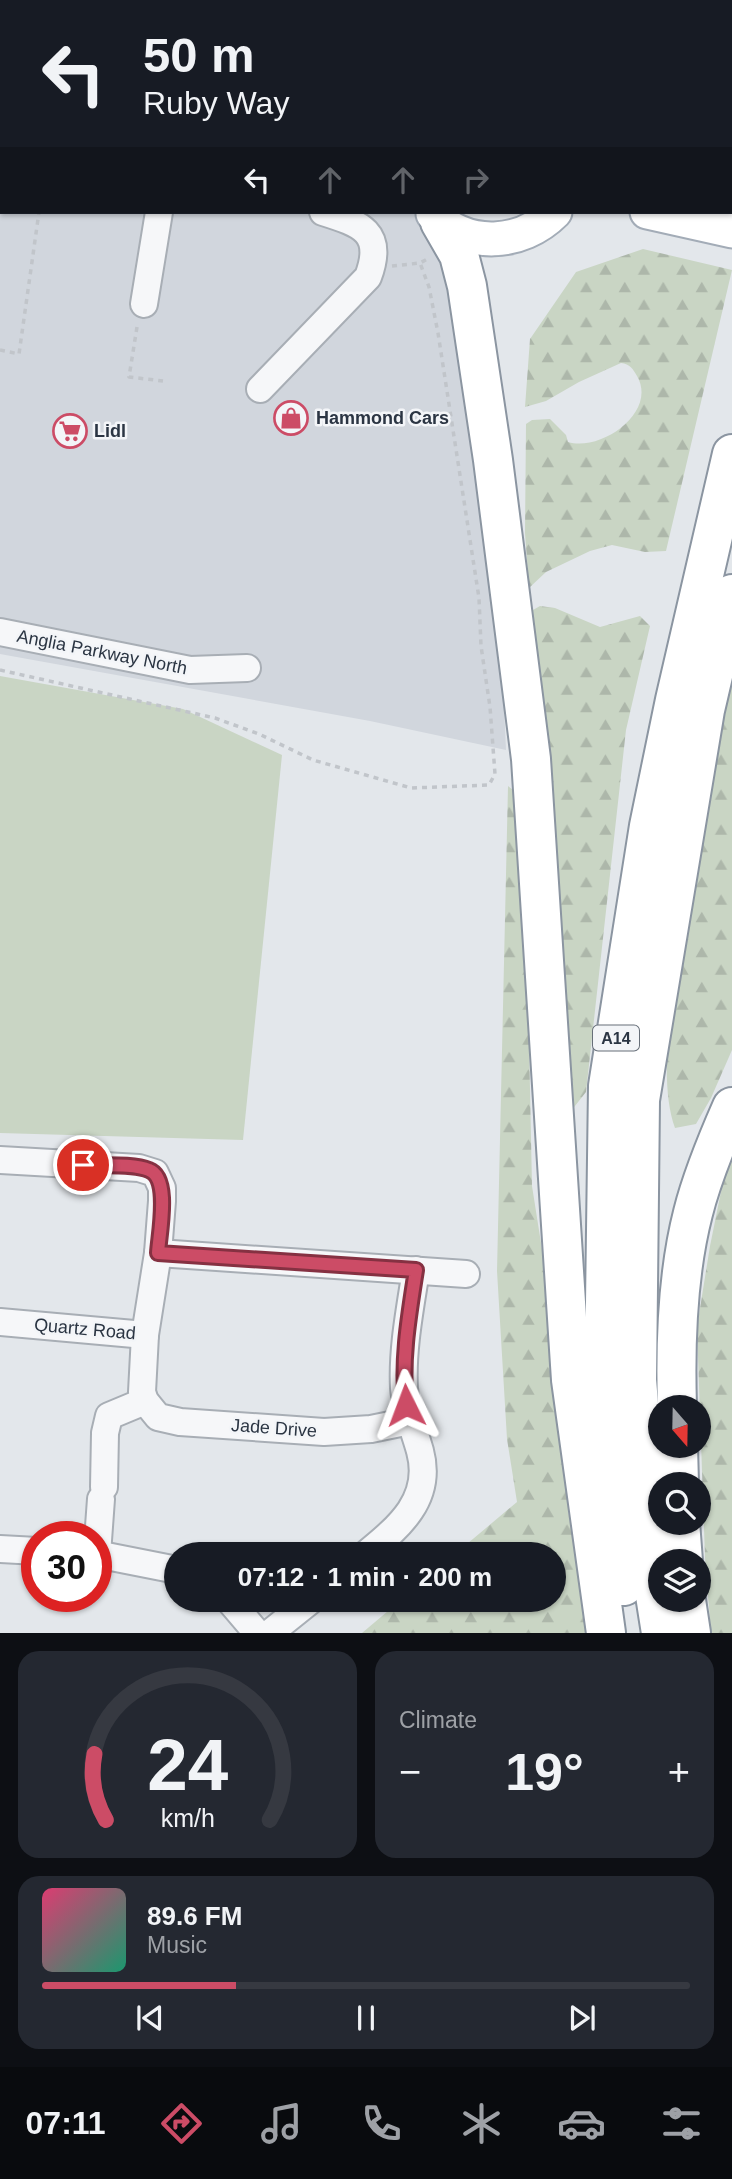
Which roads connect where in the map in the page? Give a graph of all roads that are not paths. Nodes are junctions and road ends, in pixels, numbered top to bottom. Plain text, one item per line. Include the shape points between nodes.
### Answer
1 (159, 214) edge
2 (328, 214) edge
3 (663, 214) edge
4 (558, 215) edge
5 (718, 227) edge
6 (439, 238) edge
7 (140, 315) road end
8 (260, 389) dead end
9 (732, 454) edge
10 (732, 594) edge
11 (0, 632) edge
12 (247, 667) dead end
13 (732, 1107) edge
14 (0, 1160) edge
15 (158, 1253) junction
16 (416, 1270) junction
17 (466, 1274) dead end
18 (0, 1322) edge
19 (145, 1335) junction
20 (677, 1395) edge
21 (145, 1401) junction
22 (410, 1422) junction
23 (100, 1521) edge
24 (380, 1542) edge
25 (0, 1549) edge
26 (21, 1550) edge
27 (112, 1557) edge
28 (164, 1567) edge
29 (239, 1612) edge
30 (296, 1612) edge
31 (688, 1612) edge
32 (257, 1633) edge
33 (270, 1633) edge
34 (606, 1633) edge
35 (630, 1633) edge
36 (661, 1633) edge
37 (691, 1633) edge

1 - 7 street
2 - 8 street via 361,226 370,237 375,251 368,277
3 - 5 main road
4 - 6 main road via 527,233 505,239
6 - 34 highway via 463,268 473,324 531,759 571,1380
9 - 35 highway, A14 via 649,826 608,1086 604,1375
10 - 36 highway, A14 via 705,710 640,1100 637,1380
11 - 12 street, Anglia Parkway North via 190,670
13 - 20 highway via 693,1214 681,1283
14 - 15 street, Quartz Road via 150,1170 162,1188
15 - 16 street
15 - 19 street, Quartz Road
16 - 17 street
16 - 22 street via 406,1331 404,1388
18 - 19 street, Quartz Road
19 - 21 street
21 - 22 street, Jade Drive via 158,1417 193,1423 324,1432
21 - 23 street via 109,1416
22 - 24 street via 421,1455 416,1504
25 - 26 street
27 - 28 street
29 - 32 street
30 - 33 street
31 - 37 highway

